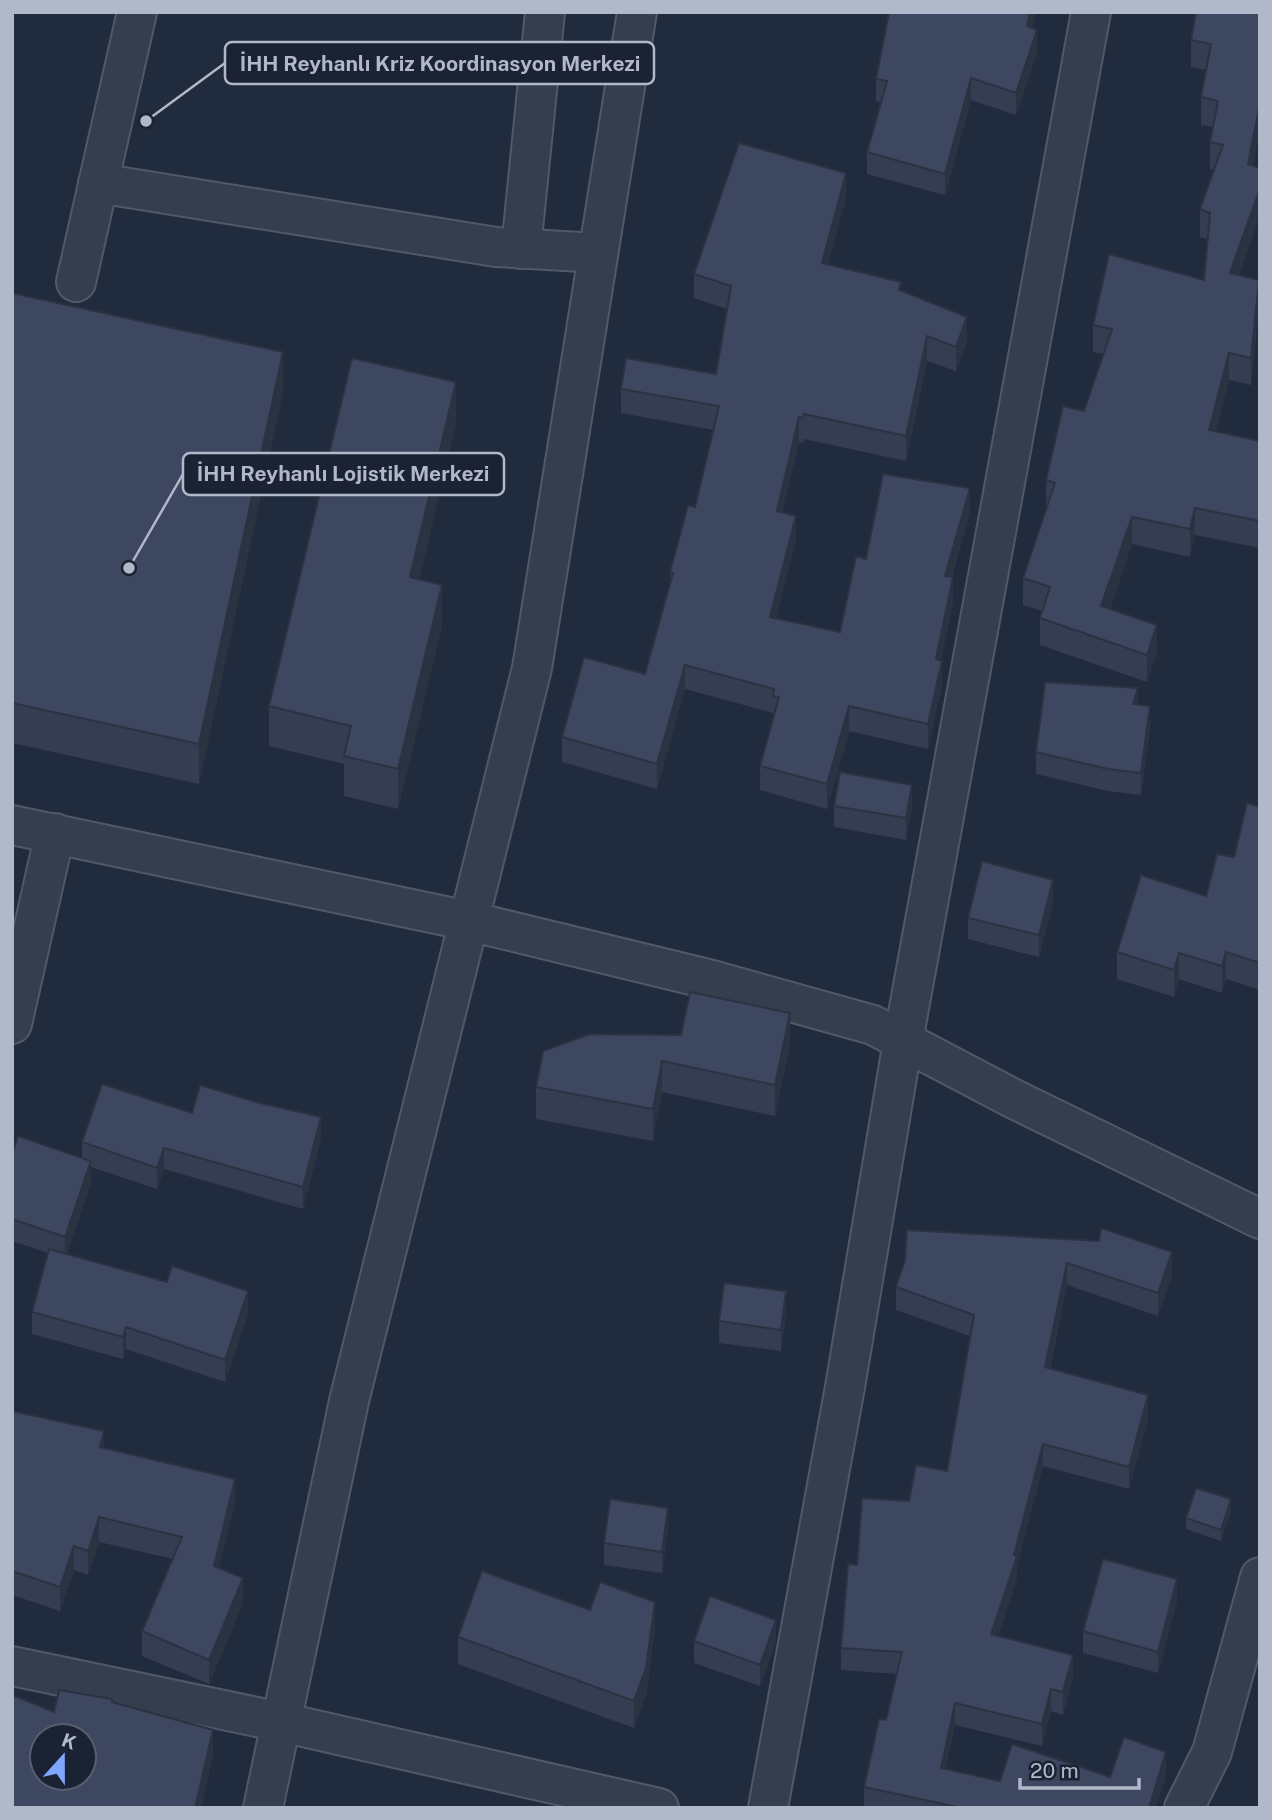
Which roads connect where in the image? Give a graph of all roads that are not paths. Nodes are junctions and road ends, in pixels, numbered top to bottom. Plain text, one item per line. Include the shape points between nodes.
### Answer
1 (137, 12) edge
2 (545, 12) edge
3 (637, 12) edge
4 (1091, 12) edge
5 (98, 183) junction
6 (522, 249) junction
7 (598, 253) junction
8 (76, 282) dead end
9 (12, 825) edge
10 (55, 834) junction
11 (469, 921) junction
12 (12, 1024) edge
13 (903, 1041) junction
14 (1260, 1219) edge
15 (1260, 1577) edge
16 (12, 1666) edge
17 (281, 1722) junction
18 (263, 1808) edge
19 (659, 1808) edge
20 (768, 1808) edge
21 (1184, 1808) edge

1 - 5 street
2 - 6 street
3 - 7 street
4 - 13 street
5 - 6 street
5 - 8 street
6 - 7 street
7 - 11 street via 532,668
9 - 10 street
10 - 11 street
10 - 12 street
11 - 13 street via 736,987 873,1025
11 - 17 street via 349,1401
13 - 14 street
13 - 20 street
15 - 21 street via 1212,1752
16 - 17 street
17 - 18 street
17 - 19 street

